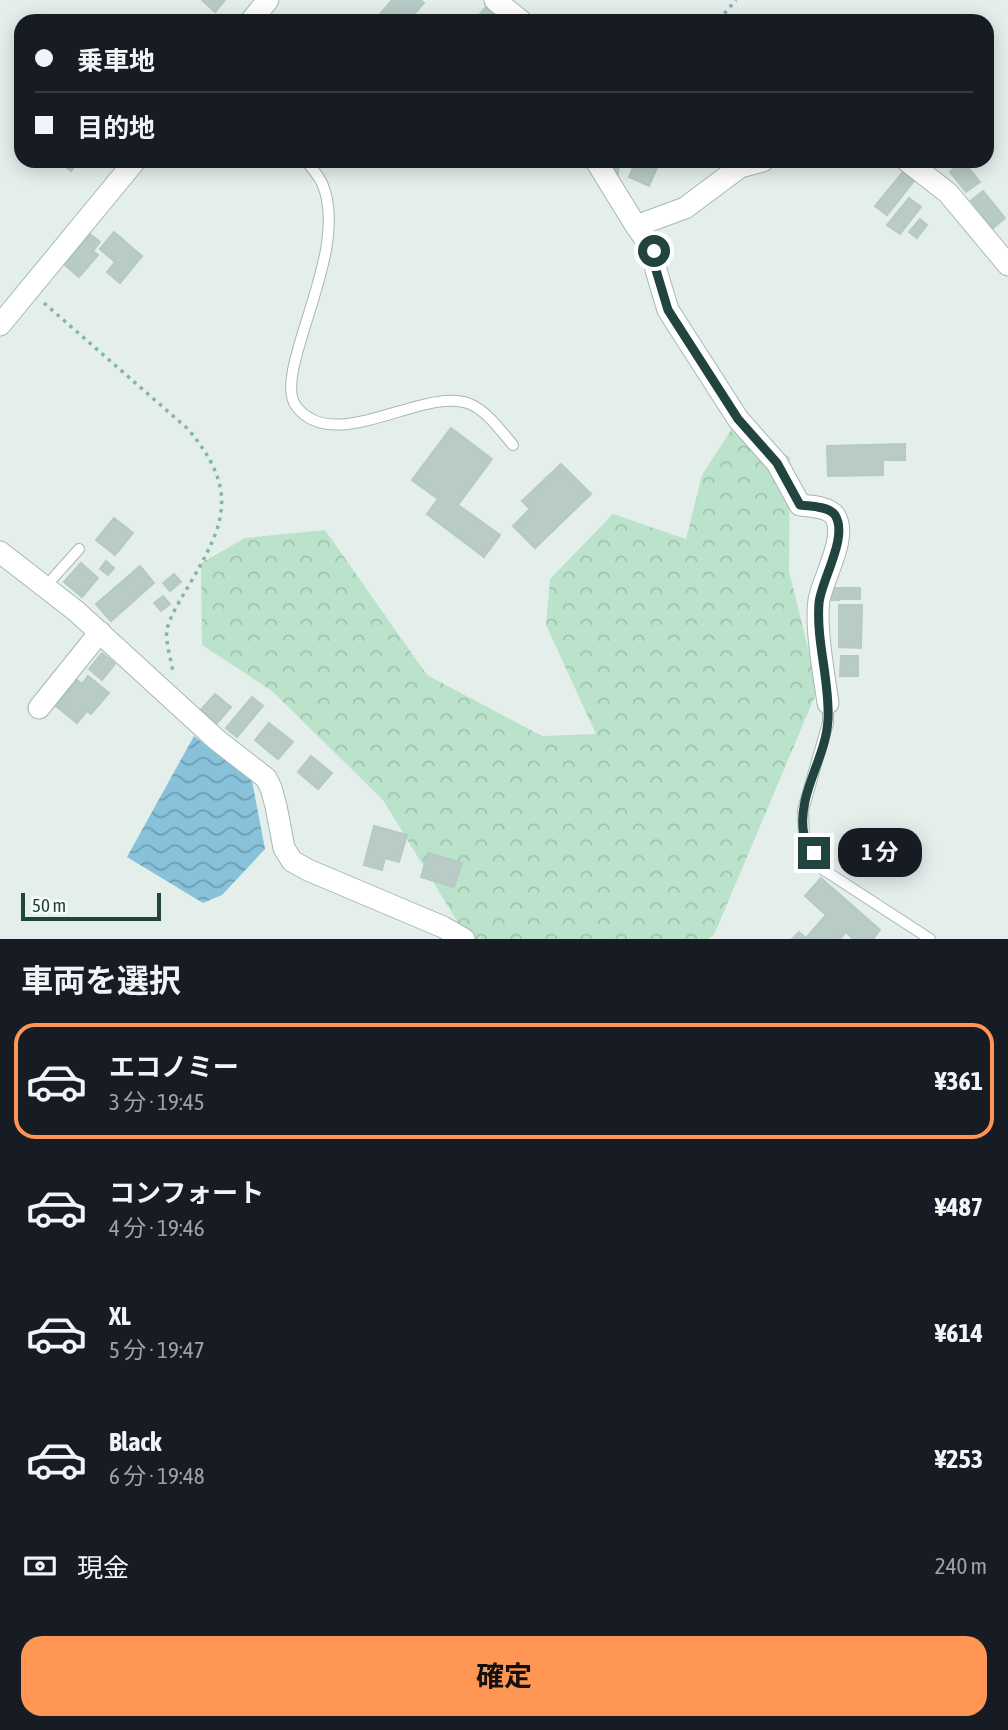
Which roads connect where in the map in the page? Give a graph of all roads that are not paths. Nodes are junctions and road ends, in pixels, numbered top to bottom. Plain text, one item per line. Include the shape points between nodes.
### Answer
1 (268, 0) edge
2 (495, 0) edge
3 (257, 14) edge
4 (512, 14) edge
5 (129, 168) edge
6 (311, 168) edge
7 (600, 168) edge
8 (739, 168) edge
9 (916, 168) edge
10 (636, 226) junction
11 (1008, 265) edge
12 (0, 325) edge
13 (513, 445) dead end
14 (79, 550) dead end
15 (0, 552) edge
16 (46, 586) junction
17 (100, 632) junction
18 (828, 703) joint
19 (39, 708) dead end
20 (464, 939) edge
21 (930, 939) edge

1 - 3 street
2 - 4 street
5 - 12 street
6 - 13 lane via 328,201 330,223 328,247 296,357 291,393 295,404 319,423 338,425 431,404 470,404
7 - 10 street
8 - 10 street via 685,208
9 - 11 street via 948,193
10 - 18 street via 654,251 668,310 738,419 777,463 800,505 830,511 836,517 838,535 819,601
14 - 16 lane
15 - 16 street
16 - 17 street
17 - 19 street
17 - 20 street via 217,740 266,778 284,848 292,861
18 - 21 lane via 828,723 803,810 804,837 824,870

